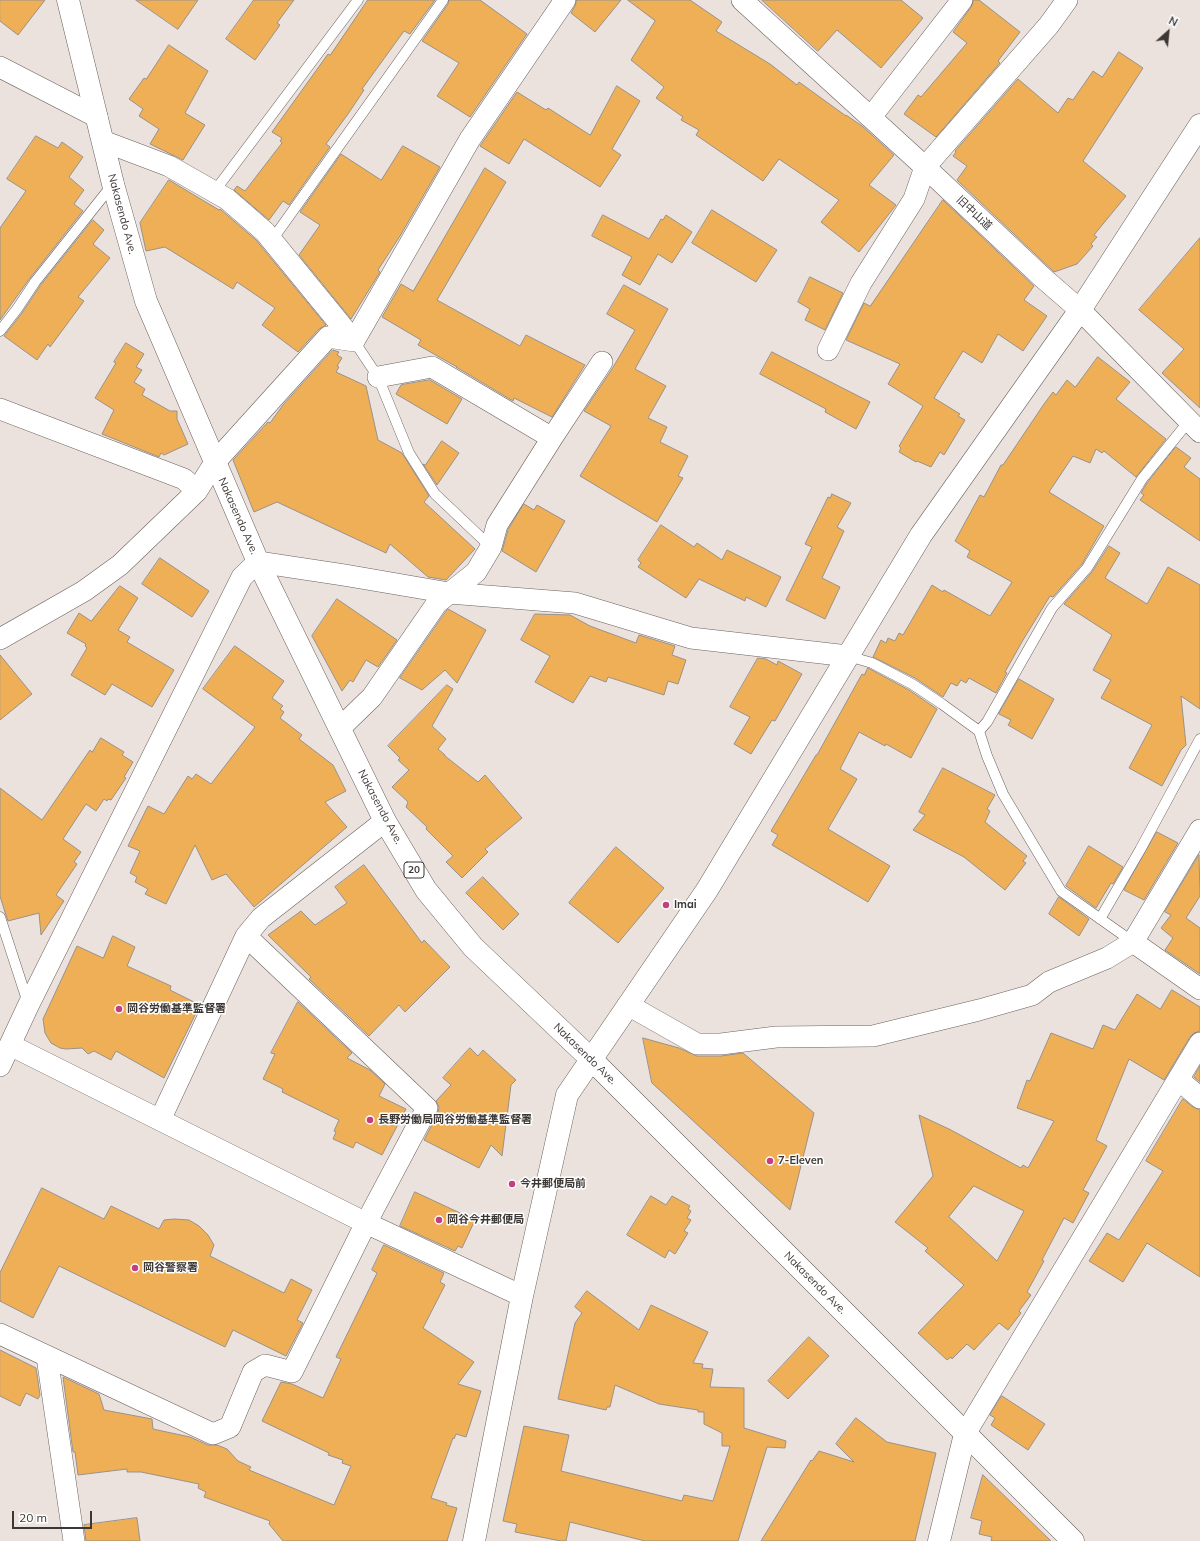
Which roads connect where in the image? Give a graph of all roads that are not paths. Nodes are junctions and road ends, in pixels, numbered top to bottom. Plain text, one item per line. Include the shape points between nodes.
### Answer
1 (68, 0) edge
2 (358, 0) edge
3 (443, 0) edge
4 (565, 0) edge
5 (742, 0) edge
6 (962, 0) edge
7 (1067, 0) edge
8 (0, 67) edge
9 (97, 117) junction
10 (871, 117) junction
11 (1200, 125) edge
12 (103, 141) junction
13 (925, 167) junction
14 (113, 184) junction
15 (214, 192) junction
16 (272, 240) junction
17 (1080, 310) junction
18 (0, 330) edge
19 (354, 341) junction
20 (828, 350) dead end
21 (602, 362) dead end
22 (378, 377) junction
23 (0, 409) edge
24 (1194, 427) edge
25 (552, 438) junction
26 (215, 462) junction
27 (197, 491) junction
28 (491, 547) junction
29 (258, 562) junction
30 (449, 593) junction
31 (0, 639) edge
32 (848, 656) junction
33 (340, 728) junction
34 (979, 731) junction
35 (1200, 739) edge
36 (385, 821) junction
37 (1200, 830) edge
38 (0, 917) edge
39 (1100, 919) junction
40 (246, 936) junction
41 (1132, 942) junction
42 (1200, 989) edge
43 (29, 1004) junction
44 (628, 1005) junction
45 (1200, 1043) edge
46 (10, 1045) junction
47 (591, 1059) junction
48 (0, 1066) edge
49 (1179, 1080) junction
50 (1200, 1098) edge
51 (160, 1120) junction
52 (366, 1223) junction
53 (522, 1296) junction
54 (0, 1334) edge
55 (47, 1357) junction
56 (965, 1434) junction
57 (74, 1541) edge
58 (474, 1541) edge
59 (939, 1541) edge
60 (1073, 1541) edge

1 - 9 main road, Nakasendo Ave. / 20
2 - 15 lane
3 - 16 lane
4 - 19 street via 470,139
5 - 10 street, 旧中山道
6 - 10 street
7 - 13 street via 1049,25
8 - 9 street
9 - 12 main road, Nakasendo Ave. / 20
10 - 13 street, 旧中山道
11 - 17 main road
12 - 14 main road, Nakasendo Ave. / 20
12 - 15 street via 169,166
13 - 17 street, 旧中山道
13 - 20 street via 914,199 861,283
14 - 18 lane
14 - 26 main road, Nakasendo Ave. / 20 via 146,301
15 - 16 street via 227,199
16 - 19 street
17 - 24 street, 旧中山道
17 - 32 main road via 921,535
19 - 22 lane
19 - 26 street via 328,338
21 - 25 street
22 - 25 street via 432,367
22 - 28 lane via 409,453 435,494
23 - 27 street via 184,479
24 - 34 lane via 1142,479 1087,568 1052,608 987,722
25 - 28 street via 497,526
26 - 27 street
26 - 29 main road, Nakasendo Ave. / 20
27 - 31 street via 120,565 84,591
28 - 30 street via 476,572
29 - 30 street
29 - 33 main road, Nakasendo Ave. / 20
29 - 43 street via 242,577
30 - 32 street via 575,603 691,638
30 - 33 street via 437,603 372,697
32 - 34 lane via 872,663 912,684
32 - 44 main road via 708,890
33 - 36 main road, Nakasendo Ave. / 20
34 - 39 lane via 1003,794 1061,891
35 - 39 lane
36 - 40 street via 261,918
36 - 47 main road, Nakasendo Ave. / 20 via 426,890 473,947
37 - 41 street
38 - 43 lane
39 - 41 lane
40 - 51 street
40 - 52 street via 427,1108
41 - 42 street
41 - 44 street via 1107,958 1049,982 1032,995 873,1036 776,1037 721,1044 697,1044
43 - 46 street
44 - 47 main road
45 - 49 street
46 - 48 street
46 - 51 street
47 - 53 main road via 567,1095
47 - 56 main road, Nakasendo Ave. / 20
49 - 50 street
49 - 56 street
51 - 52 street
52 - 53 street
52 - 55 street via 292,1372 265,1365 253,1372 230,1427 213,1434
53 - 58 main road
54 - 55 street
55 - 57 street
56 - 59 main road
56 - 60 main road, Nakasendo Ave. / 20

